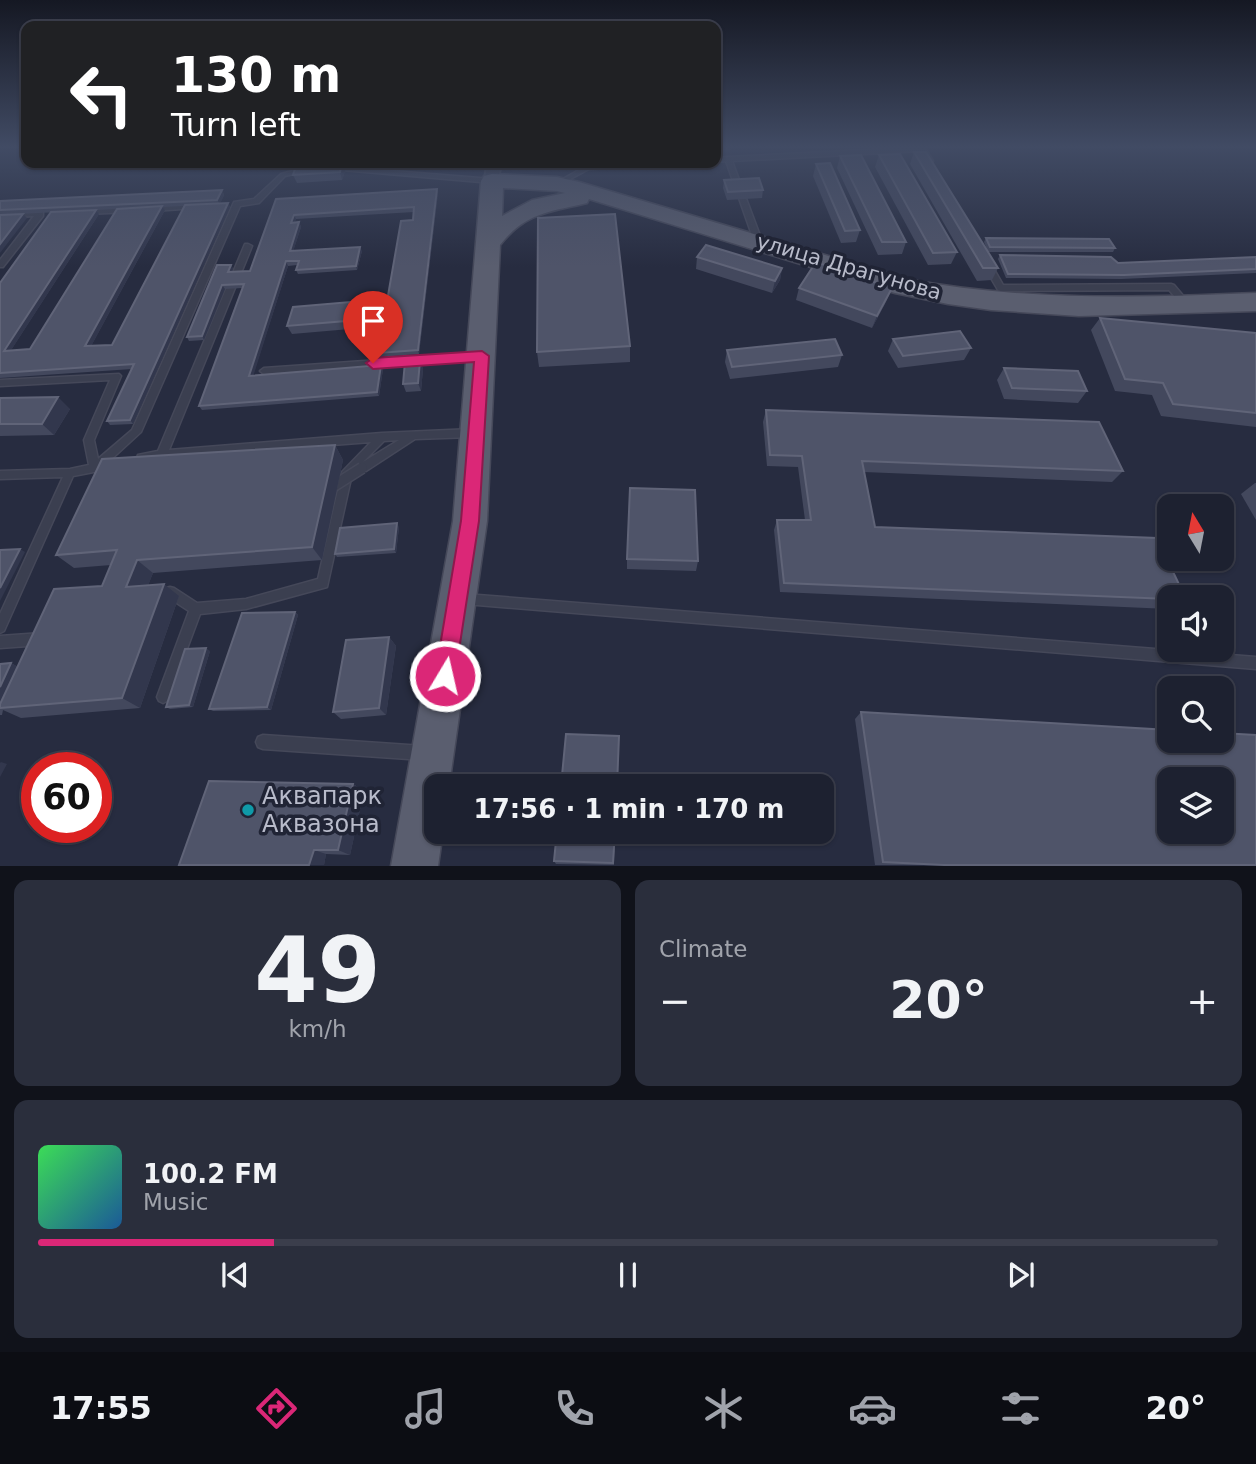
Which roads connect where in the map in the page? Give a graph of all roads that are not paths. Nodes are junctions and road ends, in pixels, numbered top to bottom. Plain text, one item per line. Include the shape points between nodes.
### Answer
1 (271, 186) edge
2 (492, 186) edge
3 (567, 186) edge
4 (738, 186) edge
5 (615, 198) junction
6 (237, 204) junction
7 (223, 205) edge
8 (197, 206) edge
9 (145, 209) edge
10 (132, 210) edge
11 (79, 213) edge
12 (0, 216) edge
13 (758, 241) junction
14 (489, 243) junction
15 (248, 246) dead end
16 (982, 256) edge
17 (0, 265) edge
18 (1256, 302) edge
19 (1188, 305) junction
20 (482, 356) junction
21 (264, 371) dead end
22 (0, 383) edge
23 (477, 432) junction
24 (414, 435) junction
25 (382, 437) junction
26 (162, 454) junction
27 (135, 460) edge
28 (122, 463) edge
29 (95, 468) junction
30 (70, 473) junction
31 (0, 475) edge
32 (318, 496) edge
33 (158, 592) edge
34 (458, 598) junction
35 (196, 609) junction
36 (0, 627) edge
37 (49, 639) edge
38 (0, 642) edge
39 (1256, 663) edge
40 (163, 697) dead end
41 (262, 743) dead end
42 (425, 768) junction
43 (414, 866) edge

1 - 6 lane via 256,201
2 - 14 main road
3 - 5 main road
4 - 13 lane
5 - 13 main road, улица Драгунова
5 - 14 main road via 563,199 537,205 501,226
6 - 7 lane
6 - 29 lane via 136,432
8 - 9 lane
10 - 11 lane
12 - 17 lane via 40,214
13 - 19 main road, улица Драгунова via 941,296 1072,308
14 - 20 main road
15 - 26 lane
16 - 19 lane via 1001,288 1171,286
18 - 19 main road, улица Драгунова
20 - 21 lane
20 - 23 main road
22 - 29 lane via 116,376 89,440
23 - 24 lane
23 - 34 main road
24 - 25 lane
24 - 32 lane, bridge
25 - 26 lane
25 - 35 lane via 347,472 323,583 246,604
26 - 27 lane
28 - 29 lane
29 - 30 lane
30 - 31 lane
30 - 36 lane
33 - 35 lane via 171,592
34 - 39 lane
34 - 42 main road
35 - 40 lane
37 - 38 lane
41 - 42 lane
42 - 43 main road

